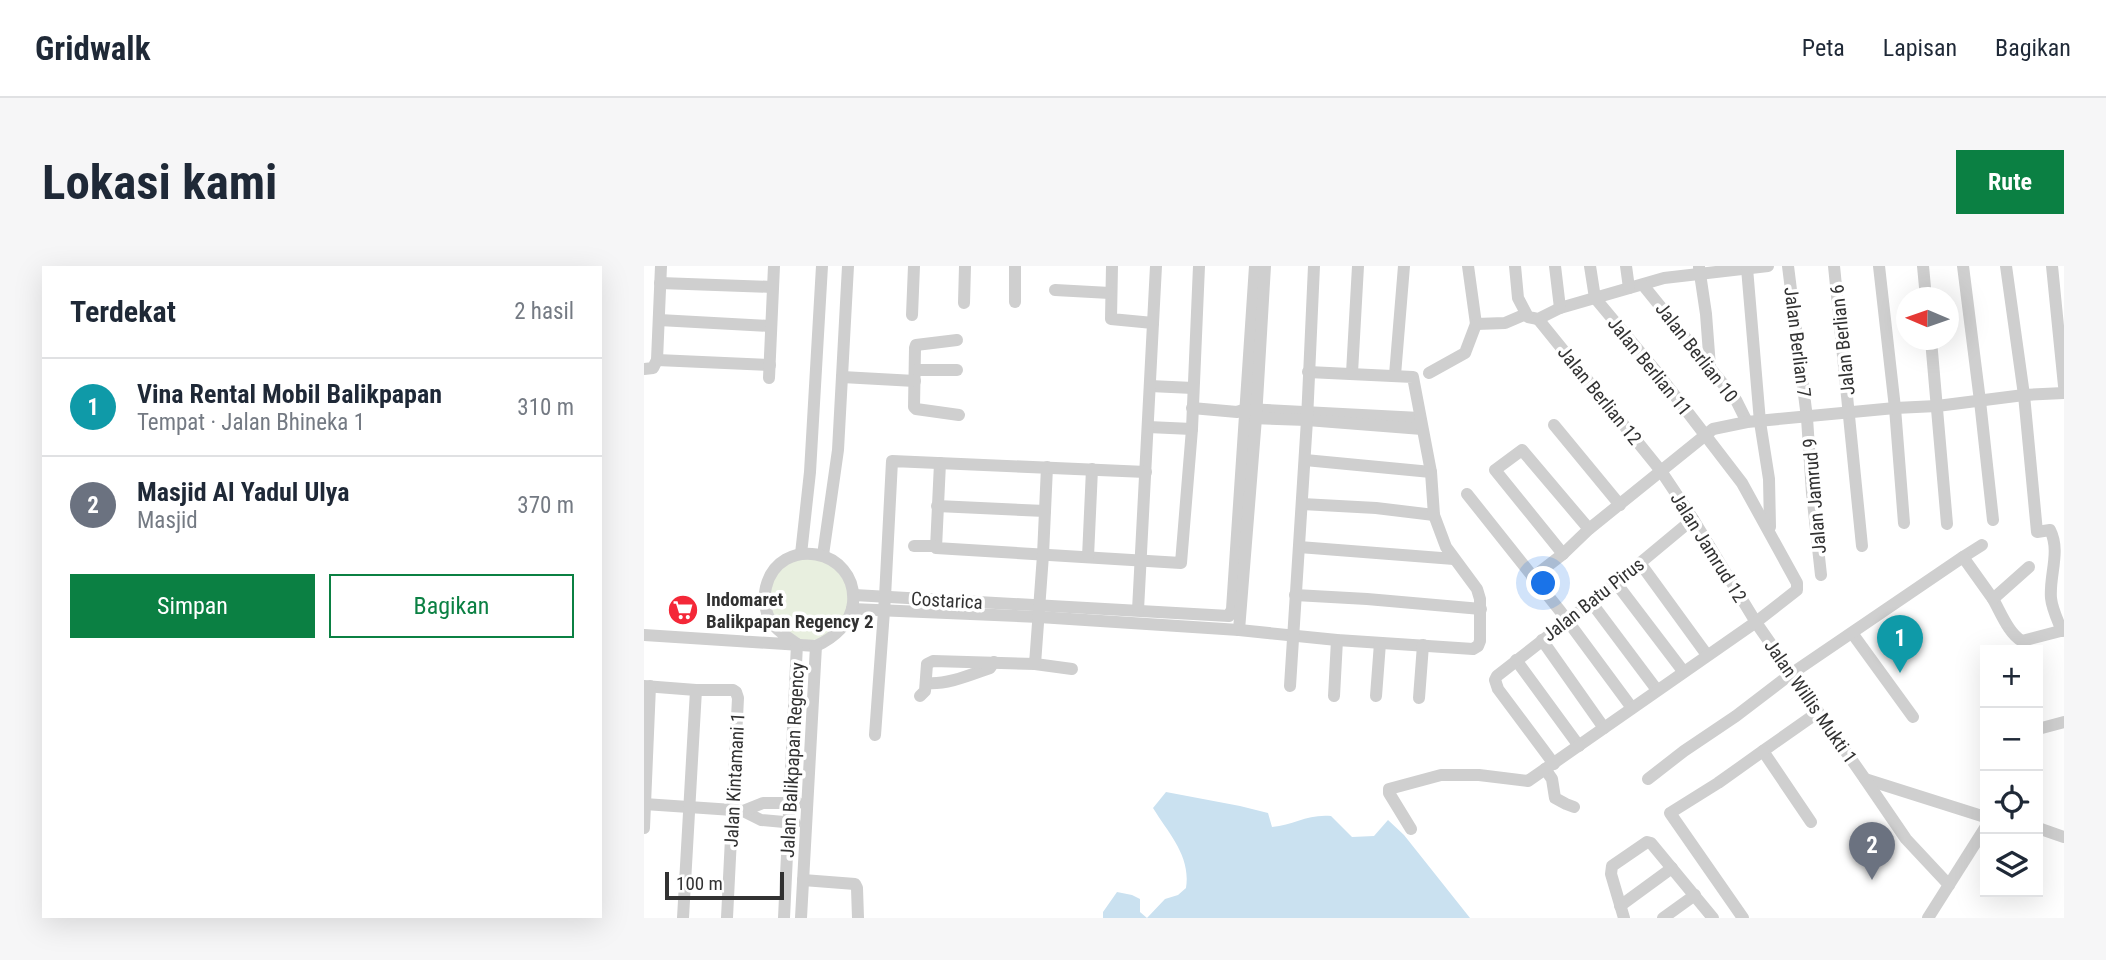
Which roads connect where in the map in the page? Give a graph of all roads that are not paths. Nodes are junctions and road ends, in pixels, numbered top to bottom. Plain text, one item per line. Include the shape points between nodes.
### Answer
1 (661, 266) edge
2 (774, 266) edge
3 (822, 266) edge
4 (848, 266) edge
5 (914, 266) edge
6 (965, 266) edge
7 (1015, 266) edge
8 (1112, 266) edge
9 (1156, 266) edge
10 (1199, 266) edge
11 (1255, 266) edge
12 (1265, 266) edge
13 (1314, 266) edge
14 (1358, 266) edge
15 (1404, 266) edge
16 (1468, 266) edge
17 (1515, 266) edge
18 (1555, 266) edge
19 (1590, 266) edge
20 (1626, 266) edge
21 (1768, 266) edge
22 (1788, 266) edge
23 (1834, 266) edge
24 (1879, 266) edge
25 (1923, 266) edge
26 (1963, 266) edge
27 (2006, 266) edge
28 (2052, 266) edge
29 (1739, 268) edge
30 (1699, 270) edge
31 (1663, 272) edge
32 (660, 283) junction
33 (1643, 285) junction
34 (773, 287) junction
35 (1925, 287) edge
36 (1629, 288) junction
37 (1055, 290) dead end
38 (1111, 293) junction
39 (1595, 298) junction
40 (1015, 302) dead end
41 (964, 303) dead end
42 (1560, 308) junction
43 (912, 315) dead end
44 (1531, 316) junction
45 (659, 320) junction
46 (1153, 323) junction
47 (1476, 324) junction
48 (770, 326) junction
49 (957, 340) dead end
50 (1932, 350) edge
51 (657, 359) junction
52 (770, 365) junction
53 (1710, 368) junction
54 (644, 369) edge
55 (957, 370) dead end
56 (1308, 372) junction
57 (1352, 373) junction
58 (1429, 373) dead end
59 (915, 375) junction
60 (1395, 375) junction
61 (842, 377) junction
62 (769, 379) dead end
63 (1150, 386) junction
64 (2064, 386) edge
65 (1193, 388) junction
66 (2064, 393) edge
67 (2024, 395) junction
68 (1980, 401) junction
69 (1937, 406) junction
70 (1192, 408) junction
71 (1895, 408) junction
72 (1248, 413) junction
73 (1850, 414) junction
74 (959, 415) dead end
75 (1307, 416) junction
76 (1807, 418) junction
77 (1754, 422) junction
78 (1421, 423) junction
79 (1554, 425) dead end
80 (1148, 427) junction
81 (1192, 429) junction
82 (1704, 435) junction
83 (1305, 460) junction
84 (940, 463) junction
85 (1047, 467) junction
86 (1092, 469) junction
87 (1661, 471) junction
88 (1146, 472) junction
89 (1431, 472) junction
90 (1467, 494) dead end
91 (1302, 504) junction
92 (1620, 505) junction
93 (937, 506) junction
94 (1045, 511) junction
95 (1434, 514) junction
96 (1693, 519) junction
97 (1993, 520) dead end
98 (1904, 523) dead end
99 (1947, 524) dead end
100 (1588, 529) junction
101 (1770, 531) junction
102 (803, 535) junction
103 (826, 538) junction
104 (1983, 545) dead end
105 (914, 546) dead end
106 (935, 546) junction
107 (1862, 546) dead end
108 (1299, 547) junction
109 (801, 554) junction
110 (1563, 554) junction
111 (823, 555) junction
112 (1043, 555) junction
113 (1088, 557) junction
114 (1964, 557) junction
115 (1454, 559) junction
116 (1140, 560) junction
117 (1640, 563) junction
118 (2029, 567) dead end
119 (1821, 575) dead end
120 (1532, 578) junction
121 (1616, 583) junction
122 (1239, 585) junction
123 (854, 595) junction
124 (1295, 595) junction
125 (1993, 599) junction
126 (1591, 602) junction
127 (885, 603) junction
128 (852, 609) junction
129 (1481, 609) junction
130 (1040, 610) junction
131 (1138, 610) junction
132 (1566, 620) junction
133 (1210, 622) junction
134 (1759, 627) junction
135 (1239, 630) junction
136 (2063, 631) edge
137 (1852, 634) junction
138 (644, 635) edge
139 (1294, 635) junction
140 (1337, 640) junction
141 (1542, 640) junction
142 (1380, 643) junction
143 (797, 644) junction
144 (1423, 645) junction
145 (816, 646) junction
146 (1707, 655) junction
147 (1516, 660) junction
148 (994, 662) junction
149 (1035, 664) junction
150 (1072, 669) dead end
151 (1683, 671) junction
152 (1791, 674) junction
153 (926, 683) junction
154 (647, 686) edge
155 (1290, 686) dead end
156 (696, 690) junction
157 (1657, 690) junction
158 (920, 696) dead end
159 (1334, 696) dead end
160 (1376, 696) dead end
161 (1419, 698) dead end
162 (1632, 708) junction
163 (1817, 713) junction
164 (1913, 717) dead end
165 (2064, 722) edge
166 (2043, 724) edge
167 (1604, 728) junction
168 (875, 735) dead end
169 (1579, 746) junction
170 (1763, 751) junction
171 (1549, 771) junction
172 (1648, 779) dead end
173 (1865, 779) junction
174 (791, 803) junction
175 (808, 803) junction
176 (645, 804) edge
177 (688, 806) junction
178 (1574, 807) dead end
179 (738, 810) junction
180 (1980, 815) edge
181 (789, 822) junction
182 (1811, 822) dead end
183 (807, 824) junction
184 (644, 828) edge
185 (1411, 829) dead end
186 (2043, 830) edge
187 (1981, 834) edge
188 (2064, 836) edge
189 (1672, 867) junction
190 (803, 880) junction
191 (1949, 885) junction
192 (1695, 895) junction
193 (1622, 912) edge
194 (683, 918) edge
195 (727, 918) edge
196 (784, 918) edge
197 (801, 918) edge
198 (858, 918) edge
199 (1663, 918) edge
200 (1713, 918) edge
201 (1743, 918) edge
202 (1928, 918) edge

1 - 32 street
2 - 34 street
3 - 102 street
4 - 61 street
5 - 43 street
6 - 41 street
7 - 40 street
8 - 38 street
9 - 46 street
10 - 65 street
11 - 72 street
12 - 72 street
13 - 56 street
14 - 57 street
15 - 60 street
16 - 47 street
17 - 44 street via 1518,298
18 - 42 street
19 - 39 street
20 - 36 street
21 - 29 street
22 - 76 street, Jalan Berlian 7
23 - 73 street, Jalan Berlian 6
24 - 71 street
25 - 35 street
26 - 68 street
27 - 67 street
28 - 64 street
29 - 30 street
29 - 77 street
30 - 31 street
30 - 53 street
31 - 33 street
32 - 34 street
32 - 45 street
33 - 36 street
33 - 53 street, Jalan Berlian 10
34 - 48 street
36 - 39 street
37 - 38 street
38 - 46 street via 1111,319
39 - 42 street
39 - 82 street, Jalan Berlian 11
42 - 44 street
44 - 47 street
44 - 87 street, Jalan Berlian 12
45 - 48 street
45 - 51 street
46 - 63 street
47 - 58 street via 1465,353
48 - 52 street
49 - 59 street via 916,345
50 - 69 street
51 - 52 street
51 - 54 street via 653,368
52 - 62 street
53 - 77 street, Jalan Berlian 10
55 - 59 street
56 - 57 street
56 - 75 street
57 - 60 street
59 - 61 street
59 - 74 street via 916,409
60 - 78 street via 1412,377
61 - 103 street
63 - 65 street
63 - 80 street
65 - 70 street
66 - 67 street
67 - 68 street
67 - 136 street via 2036,526 2052,533 2051,600
68 - 69 street
68 - 97 street
69 - 71 street
69 - 99 street
70 - 72 street
70 - 81 street
71 - 73 street
71 - 98 street
72 - 75 street
72 - 122 street
73 - 76 street
73 - 107 street, Jalan Berlian 6
75 - 78 street
75 - 83 street
76 - 77 street
76 - 119 street, Jalan Jamrud 9
77 - 82 street via 1713,429
77 - 101 street via 1769,479
78 - 89 street
79 - 92 street
80 - 81 street
80 - 88 street
81 - 116 street via 1183,562
82 - 87 street
82 - 101 street, Jalan Berlian 11 via 1742,483
83 - 89 street
83 - 91 street
84 - 85 street
84 - 93 street
84 - 127 street via 892,461
85 - 86 street
85 - 94 street
86 - 88 street
86 - 113 street
87 - 92 street
87 - 96 street, Jalan Jamrud 12
88 - 116 street
89 - 95 street
90 - 120 street
91 - 95 street
91 - 108 street
92 - 100 street
93 - 94 street
93 - 106 street
94 - 112 street
95 - 115 street
96 - 117 street, Jalan Batu Pirus
96 - 134 street, Jalan Jamrud 12
100 - 110 street
100 - 110 street via 1522,450 1495,470
101 - 134 street, Jalan Berlian 11 via 1797,590
102 - 103 street
102 - 109 street
103 - 111 street
104 - 114 street
105 - 106 street
106 - 112 street
108 - 115 street
108 - 124 street
109 - 111 street
109 - 143 street via 773,571 765,592 773,624
110 - 120 street
111 - 123 street via 842,567
112 - 113 street
112 - 130 street
113 - 116 street
114 - 125 street
114 - 137 street
115 - 129 street via 1477,589
116 - 131 street
117 - 121 street, Jalan Batu Pirus
117 - 146 street
118 - 125 street
120 - 132 street
121 - 126 street, Jalan Batu Pirus
121 - 151 street
122 - 133 street via 1229,616
122 - 135 street
123 - 127 street, Costarica
123 - 128 street
124 - 129 street
124 - 139 street
125 - 136 street via 2022,641
126 - 132 street, Jalan Batu Pirus
126 - 157 street
127 - 128 street
127 - 130 street, Costarica
127 - 168 street
128 - 145 street via 841,629
129 - 144 street via 1480,641 1473,649
130 - 131 street
130 - 133 street
130 - 149 street
131 - 133 street
132 - 141 street, Jalan Batu Pirus
132 - 162 street
133 - 135 street
134 - 146 street
134 - 152 street, Jalan Willis Mukti 1
135 - 139 street
137 - 152 street
137 - 164 street
138 - 143 street
139 - 140 street
139 - 155 street
140 - 142 street
140 - 159 street
141 - 147 street, Jalan Batu Pirus
141 - 167 street
142 - 144 street
142 - 160 street
143 - 145 street
143 - 174 street, Jalan Balikpapan Regency
144 - 161 street
145 - 175 street, Jalan Balikpapan Regency
146 - 151 street
147 - 169 street
147 - 171 street, Jalan Batu Pirus via 1495,680
148 - 149 street
148 - 153 street via 973,674
148 - 153 street via 933,660 928,664
149 - 150 street
151 - 157 street
152 - 163 street, Jalan Willis Mukti 1
152 - 172 street
153 - 158 street
154 - 156 street
154 - 176 street
156 - 177 street
156 - 179 street, Jalan Kintamani 1 via 736,692
157 - 162 street
162 - 167 street
163 - 170 street
163 - 173 street, Jalan Willis Mukti 1
165 - 166 street
167 - 169 street
169 - 171 street
170 - 182 street
170 - 201 street via 1670,813
171 - 178 street via 1555,798
171 - 185 street via 1528,781 1441,775 1389,789
173 - 180 street, Jalan Willis Mukti 1
173 - 191 street via 1906,839
174 - 175 street
174 - 179 street via 764,803
174 - 181 street, Jalan Balikpapan Regency
175 - 183 street, Jalan Balikpapan Regency
176 - 177 street
176 - 184 street
177 - 179 street
177 - 194 street
179 - 181 street via 761,820
179 - 195 street, Jalan Kintamani 1
181 - 183 street
181 - 196 street, Jalan Balikpapan Regency
183 - 190 street, Jalan Balikpapan Regency
186 - 188 street
187 - 191 street
189 - 192 street
189 - 193 street
189 - 193 street via 1647,842 1612,866
190 - 197 street, Jalan Balikpapan Regency
190 - 198 street via 855,884
191 - 202 street
192 - 199 street
192 - 200 street

